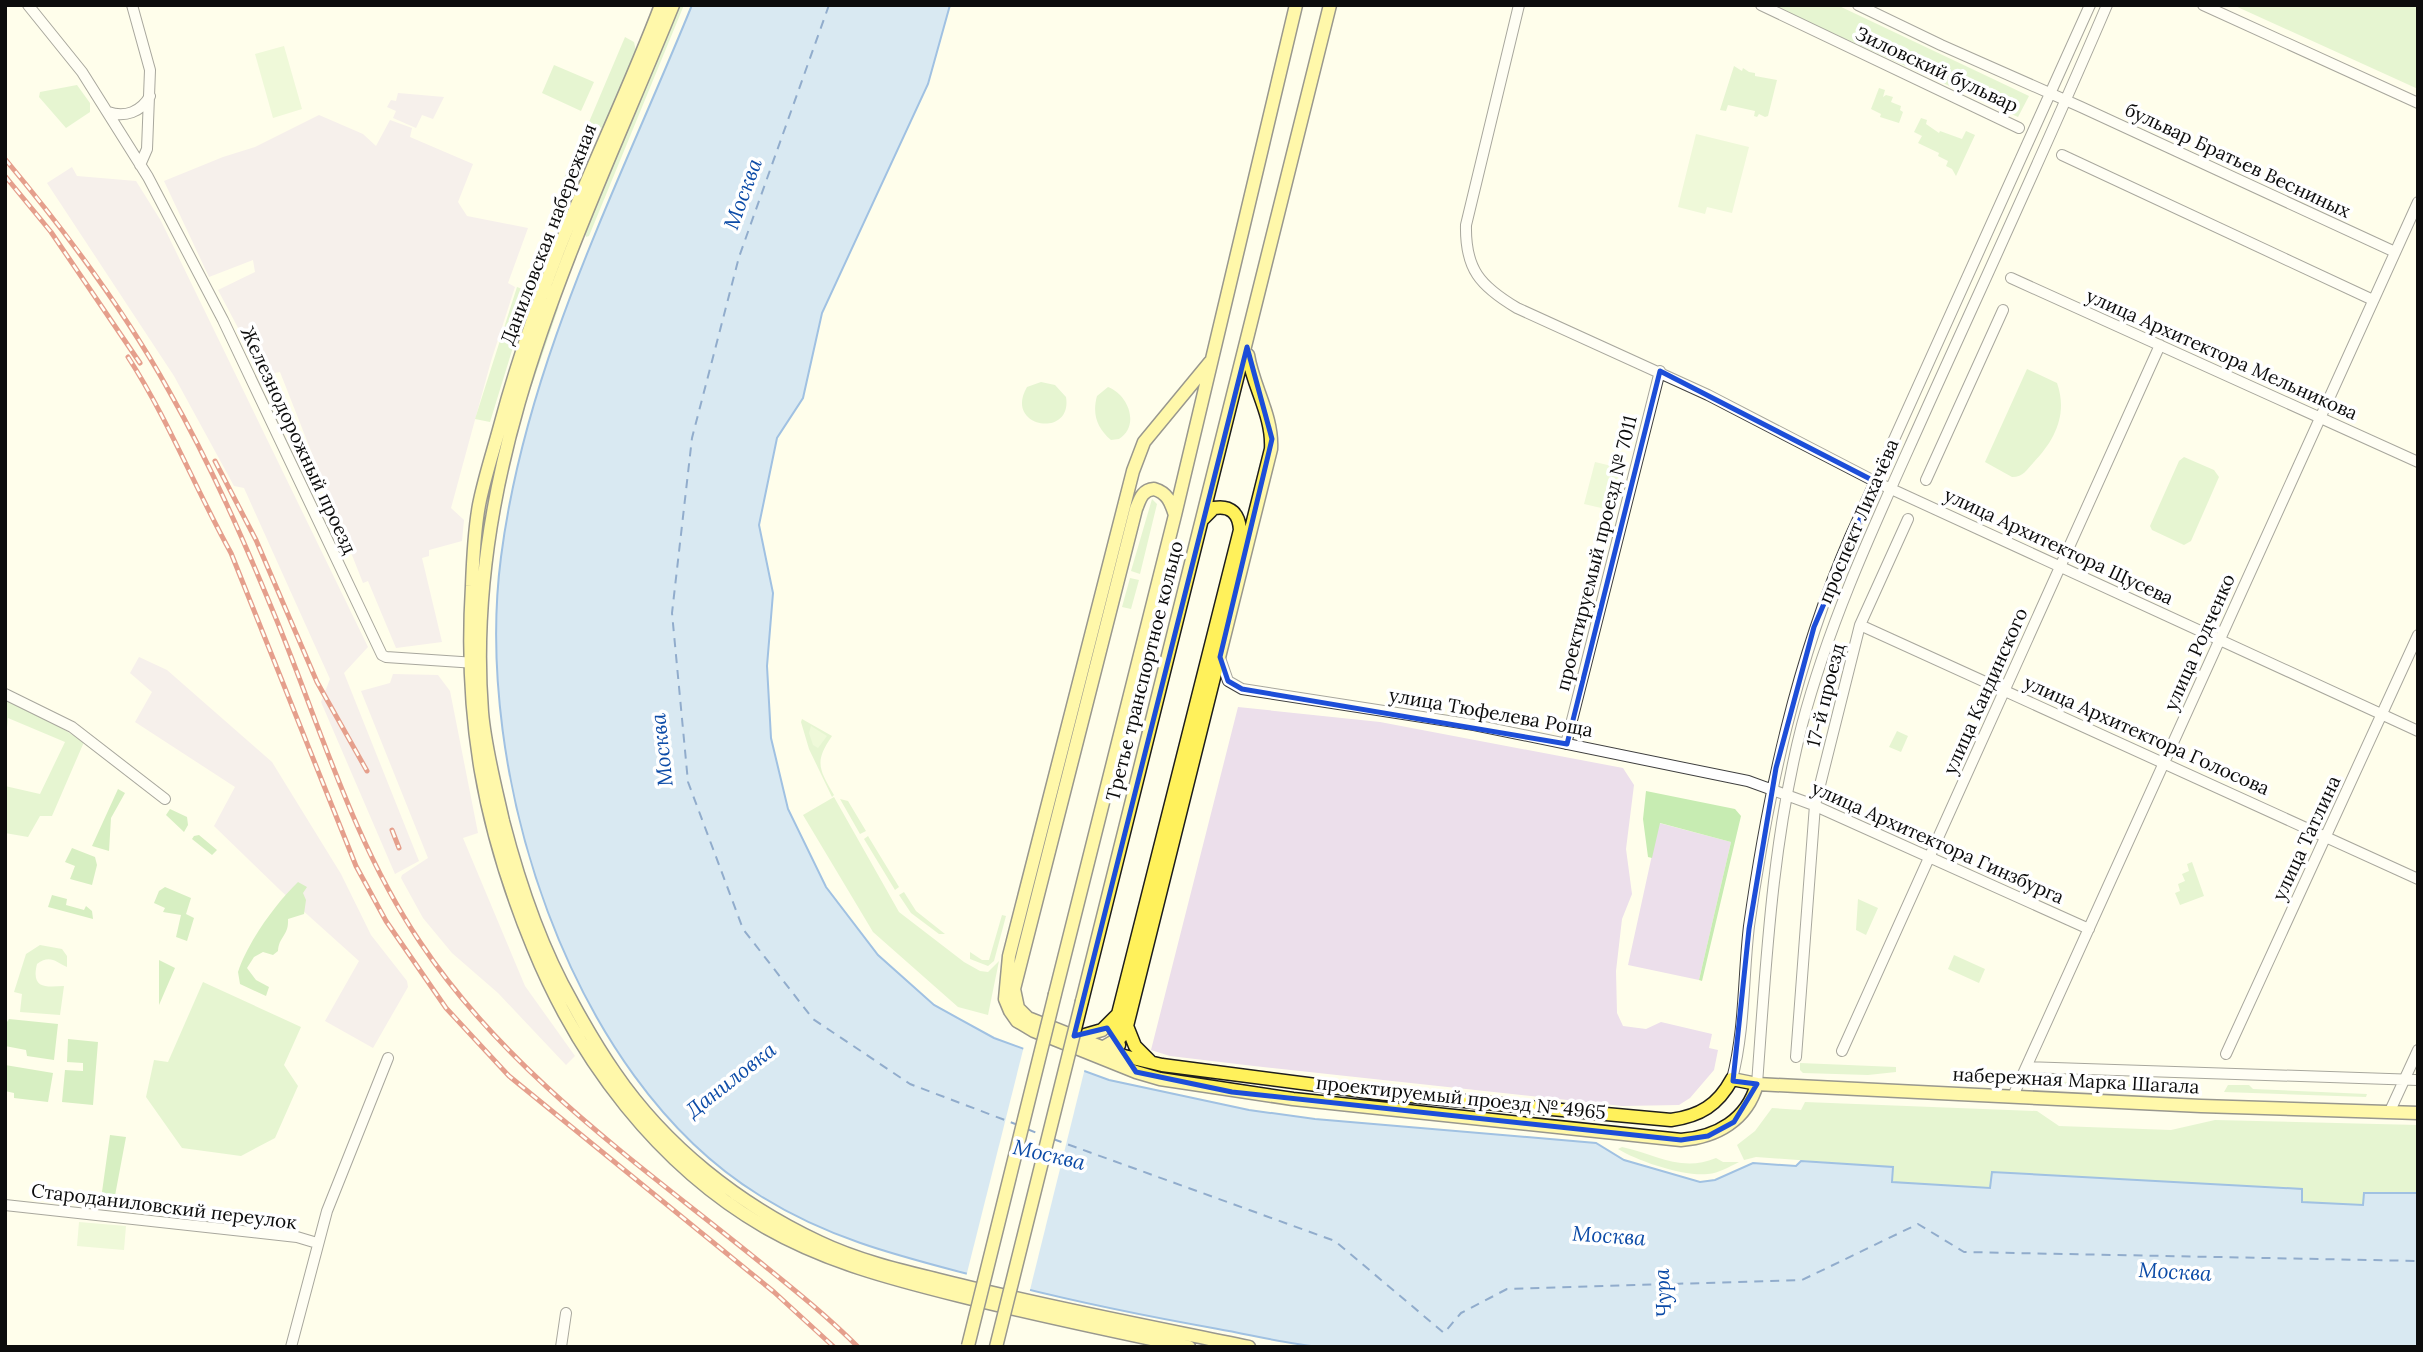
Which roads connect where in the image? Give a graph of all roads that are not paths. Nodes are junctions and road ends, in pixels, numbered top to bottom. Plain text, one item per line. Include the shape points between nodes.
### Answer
1 (28, 5) edge
2 (132, 5) edge
3 (661, 5) edge
4 (673, 5) edge
5 (1296, 5) edge
6 (1330, 5) edge
7 (1519, 5) edge
8 (1858, 5) edge
9 (2090, 5) edge
10 (2107, 5) edge
11 (2203, 5) edge
12 (1763, 6) edge
13 (150, 95) junction
14 (2051, 95) junction
15 (2066, 101) junction
16 (2418, 103) edge
17 (107, 112) junction
18 (2019, 128) dead end
19 (2062, 155) dead end
20 (137, 160) junction
21 (2418, 202) edge
22 (2395, 252) junction
23 (2011, 278) dead end
24 (2373, 300) junction
25 (2003, 310) dead end
26 (2160, 345) junction
27 (1247, 347) junction
28 (1210, 362) junction
29 (1660, 371) junction
30 (2320, 418) junction
31 (2418, 462) edge
32 (1926, 480) dead end
33 (1876, 482) junction
34 (1891, 488) junction
35 (1175, 515) junction
36 (1909, 519) dead end
37 (1201, 523) junction
38 (2060, 566) junction
39 (1860, 625) junction
40 (2418, 635) edge
41 (2219, 640) junction
42 (1220, 657) junction
43 (475, 663) junction
44 (2004, 690) junction
45 (5, 694) edge
46 (2382, 715) junction
47 (2418, 731) edge
48 (1566, 744) junction
49 (2166, 763) junction
50 (1771, 789) junction
51 (1786, 795) junction
52 (164, 799) dead end
53 (1815, 805) junction
54 (2326, 836) junction
55 (1929, 857) junction
56 (2418, 879) edge
57 (2089, 929) junction
58 (1118, 1014) junction
59 (1127, 1026) junction
60 (1078, 1037) junction
61 (1117, 1040) junction
62 (1105, 1048) junction
63 (2418, 1050) edge
64 (1842, 1051) dead end
65 (1088, 1052) junction
66 (2226, 1054) dead end
67 (1124, 1056) junction
68 (1796, 1057) dead end
69 (388, 1058) dead end
70 (1153, 1063) junction
71 (2027, 1067) junction
72 (1136, 1072) junction
73 (1732, 1079) junction
74 (2404, 1080) junction
75 (2418, 1080) edge
76 (1757, 1084) junction
77 (2014, 1096) junction
78 (2389, 1113) junction
79 (2418, 1113) edge
80 (5, 1205) edge
81 (317, 1243) junction
82 (1039, 1310) junction
83 (566, 1313) dead end
84 (291, 1347) edge
85 (561, 1347) edge
86 (967, 1347) edge
87 (996, 1347) edge
88 (1189, 1347) edge
89 (1249, 1347) edge

1 - 17 street via 82,72
2 - 13 street via 150,70
3 - 43 main road, Даниловская набережная via 560,246 509,392 475,531
4 - 43 main road, Даниловская набережная via 573,245 524,380 489,526
5 - 28 main road, Третье транспортное кольцо
6 - 27 main road, Третье транспортное кольцо
7 - 29 street, улица Архитектора Щусева via 1466,225 1471,263 1484,284 1517,308
8 - 14 street, Зиловский бульвар
9 - 14 street, проспект Лихачёва
10 - 15 street, проспект Лихачёва
11 - 16 street
12 - 18 street, Зиловский бульвар
13 - 17 street via 136,111
13 - 20 street via 146,149
14 - 15 street, Зиловский бульвар
14 - 33 street, проспект Лихачёва
15 - 22 street, бульвар Братьев Весниных
15 - 34 street, проспект Лихачёва
17 - 20 street
19 - 24 street
20 - 43 street, Железнодорожный проезд via 223,320 382,655
21 - 22 street, улица Родченко
22 - 24 street, улица Родченко
23 - 26 street, улица Архитектора Мельникова
24 - 30 street, улица Родченко
25 - 32 street
26 - 30 street, улица Архитектора Мельникова
26 - 38 street, улица Кандинского
27 - 37 main road, Третье транспортное кольцо
27 - 42 main road via 1271,429 1271,449
28 - 35 main road, Третье транспортное кольцо
28 - 65 main road, проектируемый проезд № 4965 via 1141,449 1009,956 1005,999 1017,1021
29 - 33 street, улица Архитектора Щусева
29 - 48 street, проектируемый проезд № 7011
30 - 31 street, улица Архитектора Мельникова
30 - 41 street, улица Родченко
33 - 34 street, улица Архитектора Щусева
33 - 50 street, проспект Лихачёва via 1814,627
34 - 38 street, улица Архитектора Щусева
34 - 51 street, проспект Лихачёва via 1825,647
35 - 60 main road, проектируемый проезд № 4965 via 1165,494 1154,489 1141,496 1014,989 1023,1014
35 - 86 main road, Третье транспортное кольцо, bridge
36 - 39 street, 17-й проезд
37 - 58 main road via 1209,511 1221,507 1236,513 1240,530
37 - 87 main road, Третье транспортное кольцо, bridge
38 - 41 street, улица Архитектора Щусева
38 - 44 street, улица Кандинского
39 - 44 street, улица Архитектора Голосова
39 - 53 street, 17-й проезд
40 - 46 street, улица Татлина
41 - 46 street, улица Архитектора Щусева
41 - 49 street, улица Родченко
42 - 48 street, улица Тюфелева Роща via 1228,681 1242,689 1428,717
42 - 59 main road
43 - 82 main road, Даниловская набережная via 475,739 498,849 549,986 584,1049 631,1113 722,1198 819,1254 875,1275
44 - 49 street, улица Архитектора Голосова
44 - 55 street, улица Кандинского
45 - 52 street via 72,727
46 - 47 street, улица Архитектора Щусева
46 - 54 street, улица Татлина
48 - 50 street, улица Тюфелева Роща
49 - 54 street, улица Архитектора Голосова
49 - 57 street, улица Родченко
50 - 51 street, улица Архитектора Гинзбурга
50 - 73 street, проспект Лихачёва
51 - 53 street, улица Архитектора Гинзбурга
51 - 76 street, проспект Лихачёва
53 - 55 street, улица Архитектора Гинзбурга
53 - 68 street, 17-й проезд
54 - 56 street, улица Архитектора Голосова
54 - 66 street, улица Татлина
55 - 57 street, улица Архитектора Гинзбурга
55 - 64 street, улица Кандинского
57 - 71 street, улица Родченко
58 - 60 main road via 1102,1030
58 - 61 main road
59 - 61 main road
59 - 70 main road via 1135,1046
60 - 62 main road, проектируемый проезд № 4965
61 - 62 main road
61 - 67 main road
62 - 65 main road
62 - 67 main road, проектируемый проезд № 4965
63 - 74 street
65 - 72 main road, проектируемый проезд № 4965
67 - 70 main road, проектируемый проезд № 4965
67 - 72 main road
69 - 81 street
70 - 73 main road, проектируемый проезд № 4965 via 1378,1093 1671,1120 1703,1113 1722,1097
71 - 74 street, набережная Марка Шагала
71 - 77 street, улица Родченко
72 - 76 main road, проектируемый проезд № 4965 via 1293,1100 1681,1140 1708,1136 1734,1122
73 - 76 main road, набережная Марка Шагала
74 - 75 street, набережная Марка Шагала
74 - 78 street
76 - 77 main road, набережная Марка Шагала
77 - 78 main road, набережная Марка Шагала
78 - 79 main road, набережная Марка Шагала
80 - 81 street, Староданиловский переулок
81 - 84 street
82 - 88 main road
82 - 89 main road
83 - 85 street

